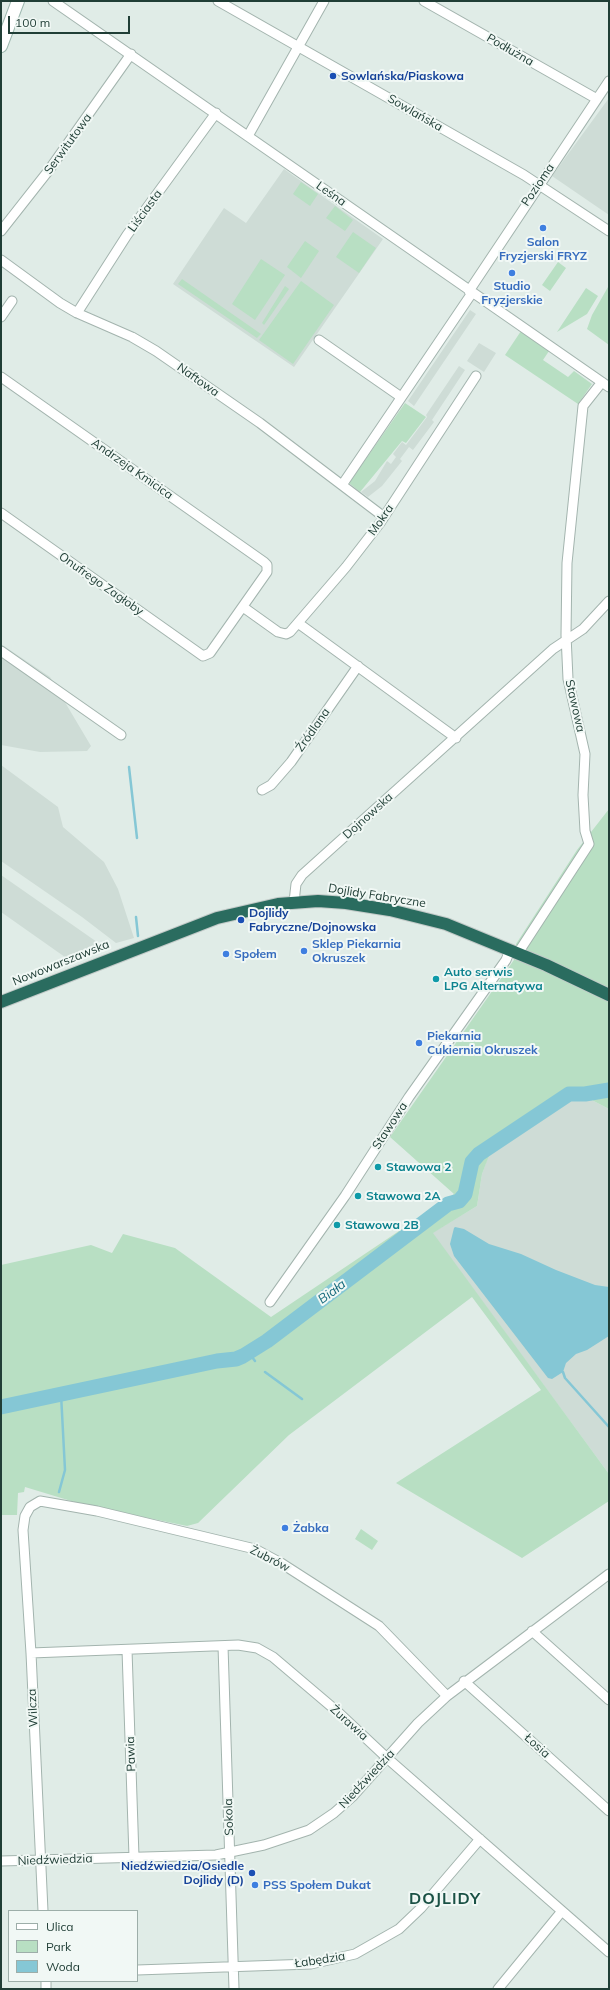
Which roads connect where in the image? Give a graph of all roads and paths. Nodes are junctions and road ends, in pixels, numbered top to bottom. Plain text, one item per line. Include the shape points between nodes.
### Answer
1 (18, 1) edge
2 (53, 1) edge
3 (218, 1) edge
4 (324, 1) edge
5 (424, 1) edge
6 (1, 46) edge
7 (299, 46) junction
8 (131, 54) junction
9 (609, 81) edge
10 (597, 99) junction
11 (216, 113) junction
12 (248, 136) junction
13 (539, 184) junction
14 (609, 230) edge
15 (1, 231) edge
16 (1, 260) edge
17 (470, 292) junction
18 (12, 301) dead end
19 (77, 313) junction
20 (1, 316) edge
21 (319, 340) dead end
22 (476, 376) dead end
23 (1, 377) edge
24 (605, 384) edge
25 (401, 397) junction
26 (342, 485) junction
27 (1, 513) edge
28 (384, 517) junction
29 (609, 601) edge
30 (243, 607) junction
31 (298, 623) junction
32 (567, 640) junction
33 (1, 651) edge
34 (358, 666) junction
35 (121, 735) dead end
36 (456, 738) junction
37 (262, 790) dead end
38 (294, 902) junction
39 (132, 950) joint
40 (514, 952) junction
41 (609, 995) edge
42 (1, 1002) edge
43 (270, 1302) dead end
44 (30, 1507) joint
45 (609, 1574) edge
46 (532, 1631) junction
47 (223, 1646) junction
48 (127, 1650) junction
49 (31, 1653) junction
50 (464, 1681) junction
51 (447, 1696) junction
52 (609, 1700) edge
53 (387, 1758) junction
54 (609, 1811) edge
55 (480, 1839) junction
56 (230, 1854) junction
57 (134, 1858) junction
58 (1, 1861) edge
59 (41, 1861) junction
60 (43, 1910) edge
61 (562, 1912) junction
62 (609, 1952) edge
63 (234, 1967) junction
64 (138, 1970) edge
65 (234, 1989) edge
66 (498, 1989) edge

1 - 6 street
2 - 8 street, Leśna
3 - 7 street, Sowlańska
4 - 7 street
5 - 10 street, Podłużna
7 - 12 street
7 - 13 street, Sowlańska
8 - 11 street, Leśna
8 - 15 street, Serwitutowa via 49,170
9 - 10 street, Pozioma
10 - 13 street, Pozioma
11 - 12 street, Leśna
11 - 19 street, Liściasta via 128,235
12 - 17 street, Leśna
13 - 14 street, Sowlańska
13 - 17 street, Pozioma
16 - 19 street, Naftowa
17 - 24 street, Leśna
17 - 25 street, Pozioma
18 - 20 street
19 - 26 street, Naftowa via 156,350 260,423
21 - 25 street
22 - 28 street, Mokra
23 - 30 street, Andrzeja Kmicica via 264,562 267,565 267,572
24 - 32 street, Stawowa via 583,406 567,563
25 - 26 street, Pozioma
26 - 28 street, Naftowa
27 - 30 street, Onufrego Zagłoby via 201,655 210,653
28 - 31 street, Mokra
29 - 32 street, Dojnowska via 582,629
30 - 31 street, Mokra via 278,632 286,634
31 - 34 street
32 - 36 street, Dojnowska via 553,649
32 - 40 street, Stawowa via 568,678 585,754 583,795 588,844
33 - 35 street
34 - 36 street
34 - 37 street, Źródlana via 291,762
36 - 38 street, Dojnowska via 302,875 296,884
38 - 39 highway, Dojlidy Fabryczne via 228,915
38 - 40 highway, Dojlidy Fabryczne via 336,902 411,914 456,927
39 - 42 highway, Nowowarszawska
40 - 41 highway, Dojlidy Fabryczne
40 - 43 street, Stawowa via 409,1097 345,1196
44 - 49 street, Wilcza via 25,1516 23,1530
44 - 51 street, Żubrów via 40,1501 96,1511 255,1549 281,1562 378,1626
45 - 46 street, Niedźwiedzia
46 - 50 street, Niedźwiedzia
46 - 52 street
47 - 48 street, Żurawia
47 - 53 street, Żurawia via 257,1648 272,1657
47 - 56 street, Sokola
48 - 49 street, Żurawia
48 - 57 street, Pawia
49 - 59 street, Wilcza
50 - 51 street, Niedźwiedzia
50 - 54 street, Łosia
51 - 53 street, Niedźwiedzia
53 - 55 street, Żurawia
53 - 56 street, Niedźwiedzia via 352,1797 318,1825 291,1837
55 - 61 street, Żurawia
55 - 63 street, Łabędzia via 421,1908 402,1926 355,1954 311,1964
56 - 57 street, Niedźwiedzia
56 - 63 street, Sokola
57 - 59 street, Niedźwiedzia
58 - 59 street, Niedźwiedzia
59 - 60 street, Wilcza
61 - 62 street, Żurawia
61 - 66 street
63 - 64 street, Łabędzia
63 - 65 street, Sokola

